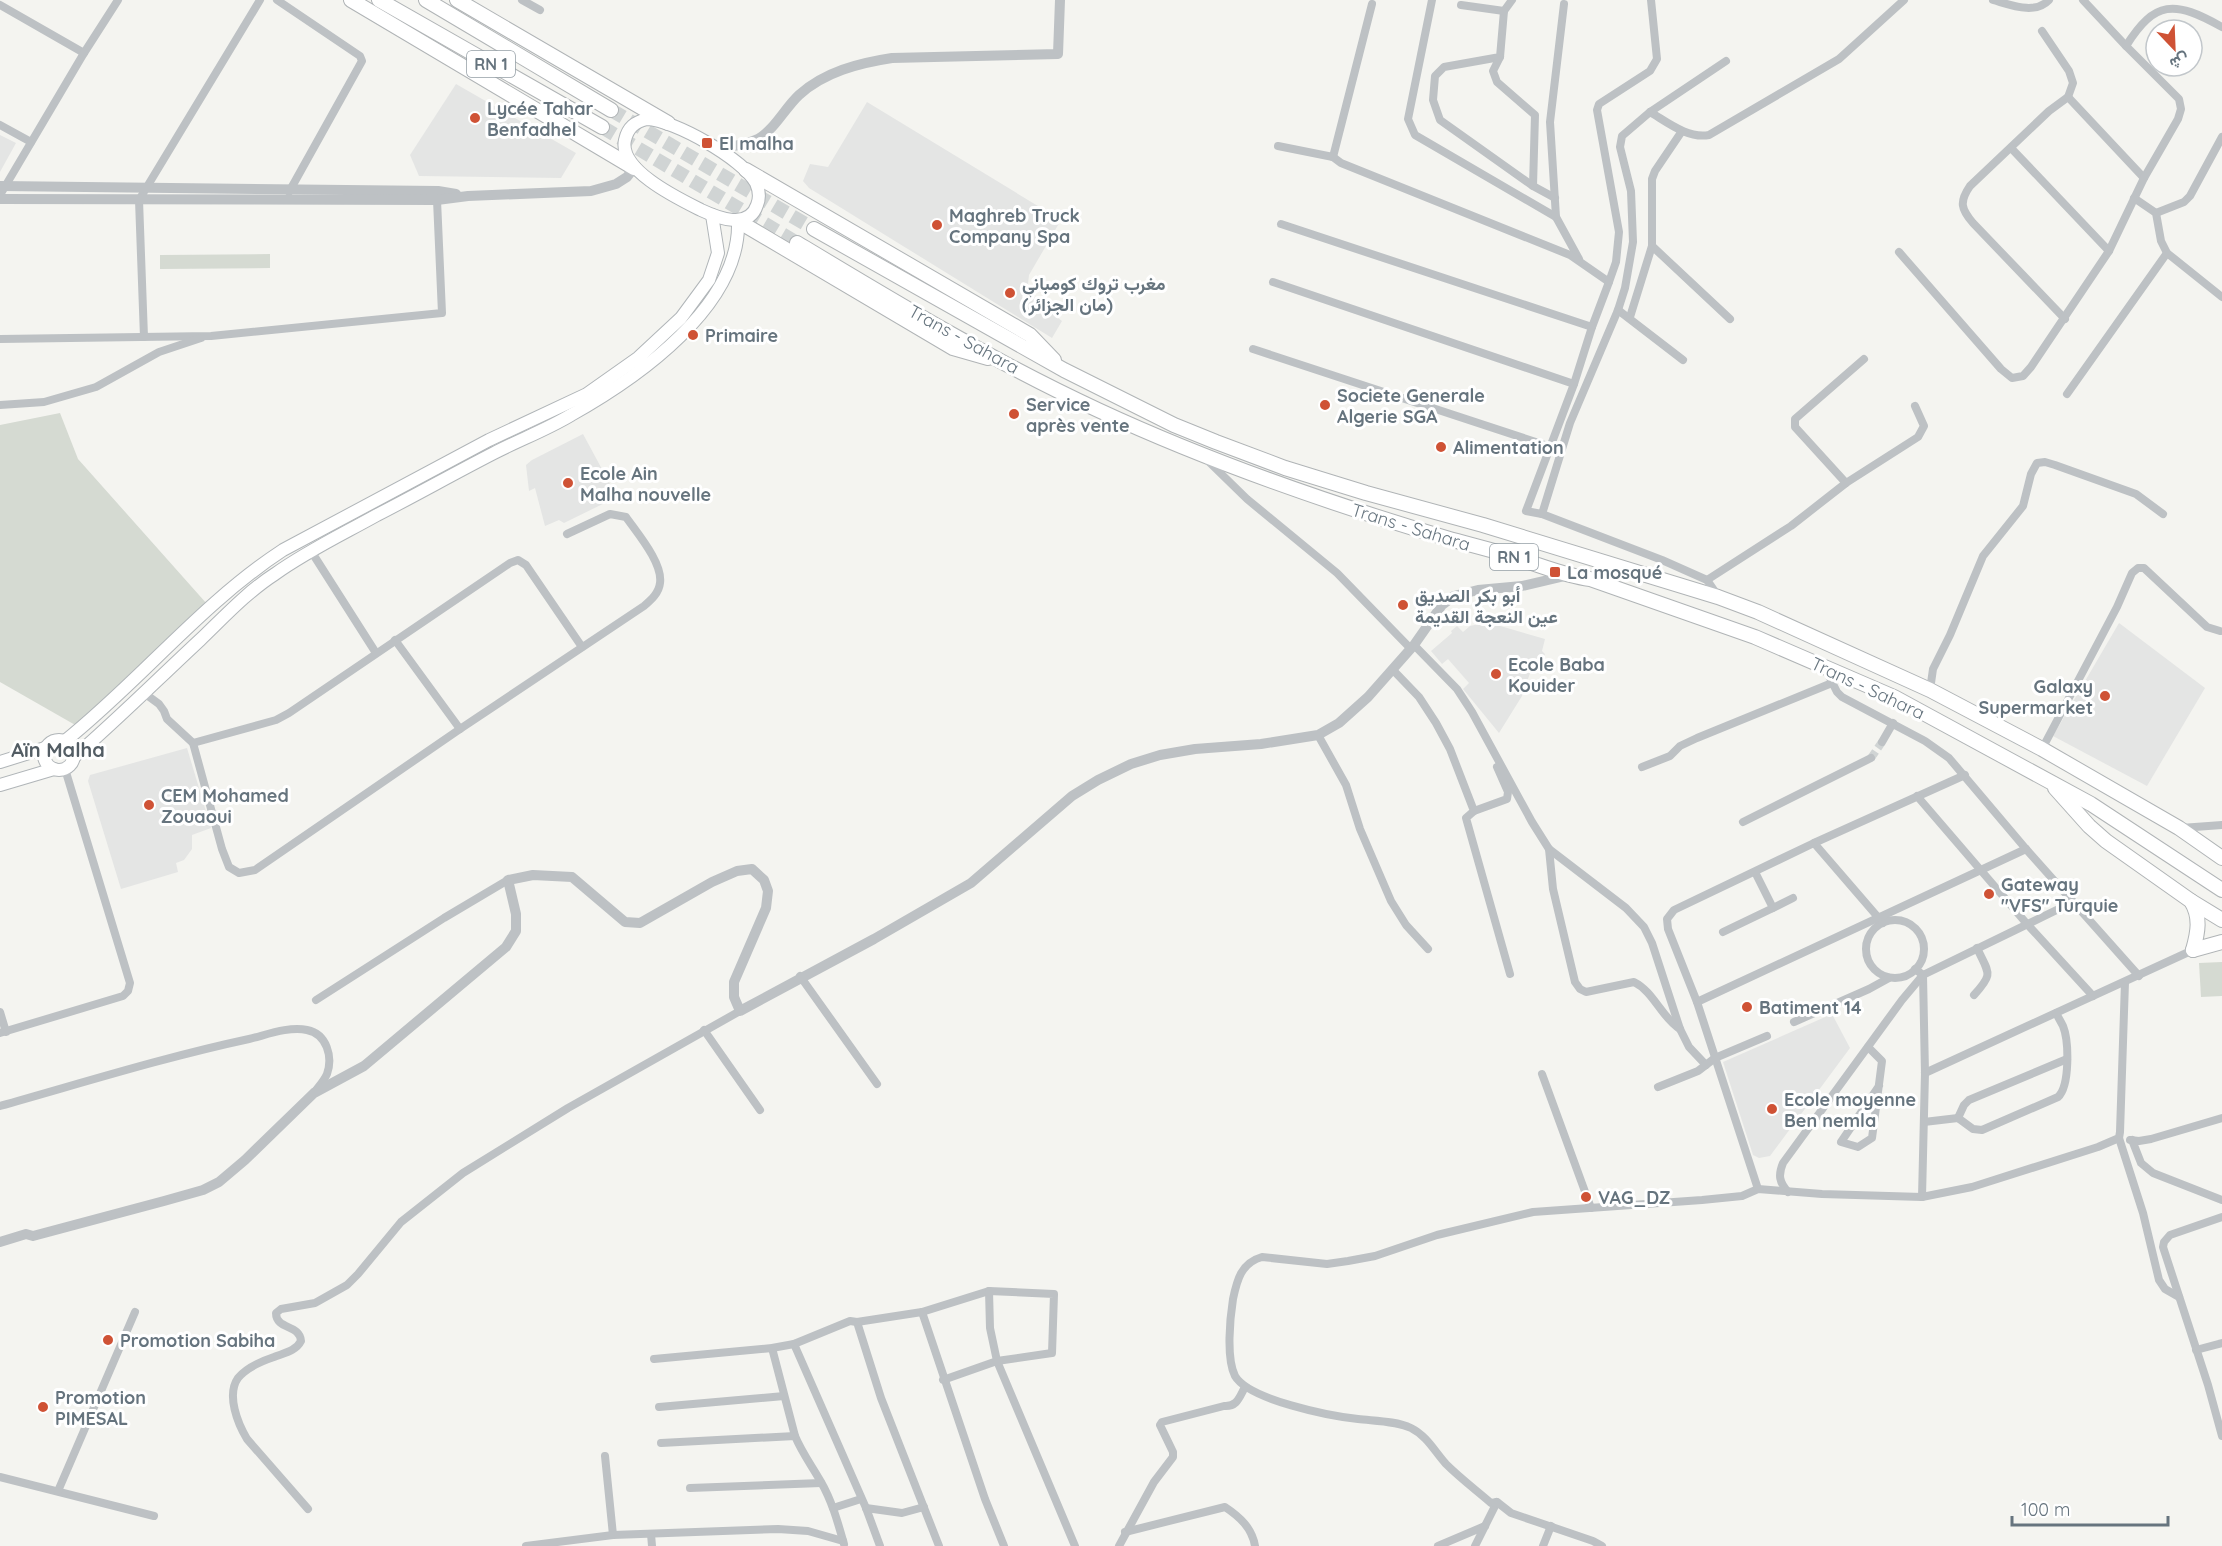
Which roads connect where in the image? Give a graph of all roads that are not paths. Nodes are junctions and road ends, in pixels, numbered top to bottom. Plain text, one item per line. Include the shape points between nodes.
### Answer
1 (118, 0) edge
2 (260, 0) edge
3 (277, 0) edge
4 (351, 0) edge
5 (379, 0) edge
6 (426, 0) edge
7 (458, 0) edge
8 (522, 0) edge
9 (1060, 0) edge
10 (1432, 0) edge
11 (1512, 0) edge
12 (1652, 0) edge
13 (1904, 0) edge
14 (1994, 0) edge
15 (2049, 0) edge
16 (2083, 0) edge
17 (1371, 4) dead end
18 (1564, 4) dead end
19 (0, 5) edge
20 (1461, 5) dead end
21 (540, 10) dead end
22 (1504, 11) junction
23 (2222, 27) edge
24 (2042, 31) dead end
25 (2126, 46) junction
26 (84, 53) junction
27 (1500, 57) junction
28 (1726, 61) dead end
29 (2068, 97) junction
30 (611, 110) tunnel mouth
31 (1650, 112) junction
32 (668, 123) junction
33 (0, 125) edge
34 (602, 128) tunnel mouth
35 (1682, 131) junction
36 (2222, 137) edge
37 (31, 142) junction
38 (1278, 146) dead end
39 (2011, 148) junction
40 (718, 149) junction
41 (1333, 157) junction
42 (634, 168) junction
43 (746, 170) junction
44 (2144, 178) junction
45 (147, 186) junction
46 (1533, 186) junction
47 (2, 189) edge
48 (291, 189) junction
49 (468, 196) junction
50 (1555, 198) junction
51 (2134, 198) junction
52 (0, 200) edge
53 (139, 200) junction
54 (284, 200) junction
55 (437, 200) junction
56 (2156, 213) junction
57 (712, 215) junction
58 (1556, 217) junction
59 (738, 220) junction
60 (1281, 225) dead end
61 (814, 229) tunnel mouth
62 (797, 243) tunnel mouth
63 (1652, 246) junction
64 (2109, 251) junction
65 (1899, 252) dead end
66 (2167, 253) junction
67 (1579, 259) junction
68 (1273, 282) dead end
69 (1610, 282) junction
70 (2222, 297) edge
71 (1618, 310) junction
72 (1630, 317) junction
73 (2065, 318) junction
74 (1730, 319) dead end
75 (1592, 327) junction
76 (210, 336) junction
77 (144, 337) junction
78 (0, 339) edge
79 (1253, 350) dead end
80 (1864, 359) dead end
81 (1000, 360) junction
82 (1683, 360) dead end
83 (1064, 370) junction
84 (1574, 384) junction
85 (2067, 394) dead end
86 (0, 405) edge
87 (1915, 406) dead end
88 (1551, 447) junction
89 (1200, 453) junction
90 (1846, 483) junction
91 (1542, 514) junction
92 (2163, 514) dead end
93 (567, 534) dead end
94 (311, 551) junction
95 (1565, 576) junction
96 (1707, 580) junction
97 (1718, 597) junction
98 (2220, 631) dead end
99 (395, 640) junction
100 (582, 647) junction
101 (1413, 647) junction
102 (376, 653) junction
103 (1824, 667) junction
104 (1393, 670) junction
105 (1832, 683) junction
106 (1930, 690) junction
107 (144, 693) junction
108 (1893, 723) junction
109 (1480, 725) junction
110 (460, 729) junction
111 (1318, 735) junction
112 (65, 741) junction
113 (1882, 742) tunnel mouth
114 (193, 743) junction
115 (45, 748) junction
116 (2042, 749) junction
117 (74, 758) junction
118 (1871, 758) tunnel mouth
119 (0, 762) edge
120 (1642, 767) dead end
121 (59, 769) junction
122 (1965, 775) junction
123 (2048, 780) junction
124 (0, 785) edge
125 (1917, 796) junction
126 (1474, 811) junction
127 (1743, 822) dead end
128 (2222, 825) edge
129 (2179, 828) junction
130 (1814, 843) junction
131 (1549, 849) junction
132 (2026, 849) junction
133 (2222, 858) edge
134 (1980, 870) junction
135 (1755, 872) junction
136 (508, 880) junction
137 (2222, 890) edge
138 (1793, 898) dead end
139 (2191, 901) junction
140 (2073, 902) junction
141 (1773, 908) junction
142 (1881, 920) junction
143 (2222, 920) edge
144 (2027, 924) junction
145 (1723, 932) dead end
146 (2222, 942) edge
147 (1977, 948) junction
148 (1428, 949) dead end
149 (2193, 950) junction
150 (1919, 972) junction
151 (1510, 974) dead end
152 (800, 976) junction
153 (2139, 976) junction
154 (1889, 978) junction
155 (2125, 982) junction
156 (1974, 995) dead end
157 (2093, 996) junction
158 (316, 1000) dead end
159 (1696, 1002) junction
160 (740, 1011) junction
161 (0, 1012) edge
162 (2056, 1013) junction
163 (1794, 1022) dead end
164 (1680, 1029) junction
165 (704, 1030) junction
166 (3, 1032) edge
167 (1767, 1036) dead end
168 (1869, 1047) junction
169 (1715, 1058) junction
170 (2067, 1059) junction
171 (1706, 1065) junction
172 (1542, 1074) dead end
173 (1925, 1074) junction
174 (877, 1084) dead end
175 (1879, 1086) junction
176 (1658, 1087) dead end
177 (314, 1093) junction
178 (0, 1106) edge
179 (760, 1110) dead end
180 (1958, 1118) junction
181 (2222, 1118) edge
182 (1924, 1122) junction
183 (2119, 1135) junction
184 (2132, 1140) junction
185 (1758, 1190) junction
186 (1788, 1192) junction
187 (1922, 1197) junction
188 (2222, 1200) edge
189 (1592, 1208) junction
190 (2222, 1217) edge
191 (0, 1242) edge
192 (989, 1291) junction
193 (2179, 1297) junction
194 (135, 1312) dead end
195 (922, 1312) junction
196 (857, 1322) junction
197 (2222, 1342) edge
198 (794, 1344) junction
199 (772, 1348) junction
200 (2196, 1350) junction
201 (654, 1359) dead end
202 (997, 1361) junction
203 (944, 1380) junction
204 (1245, 1387) junction
205 (784, 1396) junction
206 (659, 1407) dead end
207 (795, 1436) junction
208 (2222, 1436) edge
209 (661, 1443) dead end
210 (605, 1456) dead end
211 (0, 1477) edge
212 (821, 1483) junction
213 (690, 1488) dead end
214 (58, 1491) junction
215 (861, 1499) junction
216 (1497, 1502) junction
217 (924, 1507) junction
218 (833, 1508) junction
219 (866, 1508) junction
220 (308, 1509) dead end
221 (154, 1516) dead end
222 (1485, 1526) junction
223 (1551, 1526) junction
224 (1125, 1532) junction
225 (651, 1534) junction
226 (613, 1535) junction
227 (844, 1543) edge
228 (568, 1544) edge
229 (526, 1546) edge
230 (652, 1546) edge
231 (880, 1546) edge
232 (939, 1546) edge
233 (1004, 1546) edge
234 (1075, 1546) edge
235 (1119, 1546) edge
236 (1255, 1546) edge
237 (1438, 1546) edge
238 (1475, 1546) edge
239 (1543, 1546) edge
240 (1602, 1546) edge

1 - 26 street
2 - 45 street
3 - 48 street via 362,61
4 - 42 highway
5 - 34 highway, RN 1
6 - 30 highway, RN 1
7 - 32 highway
8 - 21 street
9 - 40 street via 1058,54 864,62 816,82 755,141
10 - 58 street via 1408,119 1415,135
11 - 22 street
12 - 69 street via 1657,59 1650,71 1599,104 1596,116 1619,232
13 - 35 street via 1839,58 1709,135 1702,137
14 - 15 street via 2036,8
16 - 25 street
17 - 41 street
18 - 50 street via 1550,122
19 - 26 street
20 - 22 street
22 - 27 street
23 - 25 street via 2183,5 2165,4 2152,8
24 - 29 street via 2072,78
25 - 44 street via 2179,99 2181,109
26 - 37 street
27 - 46 street via 1493,71 1497,82 1535,115
27 - 46 street via 1444,67 1435,76 1432,100 1440,120
28 - 31 street
29 - 39 street
29 - 44 street
31 - 35 street
31 - 71 street via 1622,136 1620,147 1631,191 1633,242
32 - 40 main road
32 - 42 main road via 647,119 632,126 624,146
33 - 37 street
35 - 63 street via 1652,179
36 - 56 street via 2190,196
37 - 47 street
38 - 41 street
39 - 64 street
39 - 73 street via 1970,186 1963,196 1964,210
40 - 43 main road
41 - 67 street
42 - 49 street via 616,184 591,191
42 - 57 main road
43 - 59 main road via 756,183 759,200 748,218
43 - 83 highway via 1030,334
44 - 51 street
45 - 47 street
45 - 48 street
45 - 53 street
46 - 50 street
48 - 49 street via 438,191
48 - 54 street
49 - 55 street
50 - 58 street
51 - 56 street
51 - 64 street
52 - 53 street
53 - 54 street
53 - 77 street
54 - 55 street
55 - 76 street via 442,313
56 - 66 street
57 - 59 main road
57 - 112 main road via 718,253 709,280 681,318 638,358 587,394 489,440 255,568
58 - 67 street
59 - 81 highway via 953,348
59 - 94 main road via 735,252 712,298 691,325 623,384 569,417
60 - 75 street
61 - 83 highway, Trans - Sahara / RN 1
62 - 81 highway, Trans - Sahara / RN 1
63 - 72 street
63 - 74 street
64 - 73 street
65 - 73 street via 2012,378 2023,376 2031,367
66 - 70 street
66 - 85 street
67 - 69 street
68 - 84 street
69 - 75 street
71 - 72 street
71 - 91 street via 1570,423
72 - 82 street
75 - 84 street
76 - 77 street
76 - 86 street via 159,352 96,387 44,402
77 - 78 street
79 - 88 street
80 - 90 street via 1794,423
81 - 89 highway, Trans - Sahara / RN 1 via 1097,410
83 - 97 highway, Trans - Sahara / RN 1 via 1174,425 1286,468
84 - 88 street
87 - 90 street via 1924,426 1918,437
88 - 91 street via 1526,511
89 - 95 highway, Trans - Sahara / RN 1 via 1358,512 1528,561
89 - 101 street via 1247,499 1337,573
90 - 96 street
91 - 96 street
92 - 106 street via 2136,494 2055,465 2037,464 2023,506 1983,556 1933,669
93 - 100 street via 610,514 626,517 654,559 661,583 656,595 644,606
94 - 102 street
94 - 107 main road via 273,574 239,602
95 - 101 street via 1454,596 1442,605
95 - 103 highway, Trans - Sahara / RN 1 via 1590,579 1744,633
96 - 97 street
97 - 106 highway, Trans - Sahara / RN 1
98 - 116 street via 2207,627 2144,568 2138,568
99 - 100 street via 519,560
99 - 102 street
99 - 110 street
100 - 110 street
101 - 104 street
101 - 109 street via 1457,689
102 - 114 street via 276,720
103 - 105 street
103 - 123 highway, Trans - Sahara / RN 1 via 1894,697
104 - 111 street via 1339,723
104 - 126 street via 1419,697 1441,732
105 - 108 street via 1842,697
105 - 120 street via 1688,742 1670,756
106 - 116 highway, Trans - Sahara / RN 1
107 - 114 street via 159,704 167,719
107 - 117 main road
108 - 113 street
108 - 122 street via 1949,758
109 - 126 street via 1508,796 1505,801
109 - 131 street
110 - 114 street via 255,870 239,873 229,867 222,849
111 - 148 street via 1347,785 1360,829 1391,901
111 - 152 street via 1195,749 1131,764 1072,796 971,883
112 - 115 main road via 54,741
112 - 117 main road
115 - 119 main road
115 - 121 main road via 45,761
116 - 129 highway, Trans - Sahara / RN 1
117 - 121 main road
118 - 127 street
121 - 124 main road
121 - 166 street via 130,982 123,996
122 - 125 street
122 - 132 street
123 - 137 highway, Trans - Sahara / RN 1
123 - 139 highway via 2089,826
125 - 130 street
125 - 134 street
126 - 151 street via 1466,818
128 - 129 street
129 - 133 highway, Trans - Sahara / RN 1
130 - 135 street
130 - 142 street
131 - 164 street via 1626,908 1644,927
131 - 164 street via 1553,889 1575,982 1580,989 1586,992 1634,982
132 - 134 street
132 - 140 street
134 - 142 street
134 - 144 street
135 - 141 street
135 - 159 street via 1674,910 1667,919
136 - 158 street
136 - 160 street via 532,875 572,877 625,922 640,923 712,882 752,869 764,880 768,891 766,908 734,982 734,997
136 - 177 street via 516,931 506,947 364,1066
138 - 141 street
139 - 143 highway
139 - 149 highway via 2199,922
140 - 144 street
140 - 153 street
141 - 145 street
142 - 150 street via 1907,923 1920,935 1923,953
142 - 154 street via 1868,939 1867,958 1872,967
142 - 159 street
144 - 147 street
144 - 157 street
146 - 149 highway
147 - 150 street
147 - 156 street via 1989,973 1988,980
149 - 153 street
150 - 154 street
150 - 168 street
150 - 173 street
152 - 160 street
152 - 174 street
153 - 155 street
154 - 163 street
155 - 157 street
155 - 183 street
157 - 162 street
159 - 169 street
160 - 165 street
161 - 166 street
162 - 170 street via 2063,1027
162 - 173 street
164 - 171 street via 1689,1047
165 - 179 street
165 - 220 street via 463,1173 401,1222 347,1285 315,1303 276,1313 279,1322 301,1335 299,1346 255,1364 238,1378 234,1402 248,1440
167 - 169 street
168 - 175 street via 1882,1060
168 - 186 street via 1784,1163 1779,1173
169 - 171 street
169 - 185 street
170 - 180 street via 1969,1100
170 - 180 street via 2064,1089 2058,1097 1982,1130 1972,1129
171 - 176 street
172 - 189 street
173 - 182 street
175 - 175 street via 1872,1138 1858,1147 1841,1142
177 - 178 street via 326,1077 329,1049 317,1033 306,1029 229,1043
177 - 191 street via 219,1182 203,1190
180 - 182 street
181 - 184 street via 2151,1139
182 - 187 street
183 - 184 street
183 - 187 street via 2098,1147 1972,1187
183 - 193 street via 2159,1280
184 - 188 street via 2141,1163 2153,1173
185 - 186 street
185 - 189 street via 1742,1196
186 - 187 street
189 - 204 street via 1533,1212 1348,1261 1327,1264 1262,1257 1253,1260 1237,1278 1231,1310 1232,1366
190 - 193 street via 2170,1235 2164,1242
192 - 195 street
192 - 202 street via 990,1328
192 - 202 street via 1052,1292 1054,1297 1052,1353
193 - 200 street
194 - 214 street
195 - 196 street
195 - 203 street
196 - 198 street via 841,1324
196 - 217 street via 880,1398
197 - 200 street
198 - 199 street
198 - 215 street
199 - 201 street
199 - 205 street
200 - 208 street
202 - 203 street
202 - 234 street
203 - 233 street
204 - 216 street via 1331,1416 1409,1427 1422,1434 1471,1486 1491,1503
204 - 224 street via 1232,1406 1162,1422 1173,1457
205 - 206 street
205 - 207 street
207 - 209 street
207 - 212 street
210 - 226 street
211 - 214 street
212 - 213 street
212 - 218 street
214 - 221 street
215 - 218 street
215 - 219 street
216 - 222 street
216 - 223 street via 1511,1513
217 - 219 street via 902,1513
217 - 232 street
218 - 227 street
219 - 231 street
222 - 237 street
222 - 238 street
223 - 239 street
223 - 240 street
224 - 235 street
224 - 236 street via 1225,1507 1238,1515 1253,1535
225 - 226 street
225 - 227 street via 778,1529 808,1531
225 - 230 street
226 - 228 street
228 - 229 street

